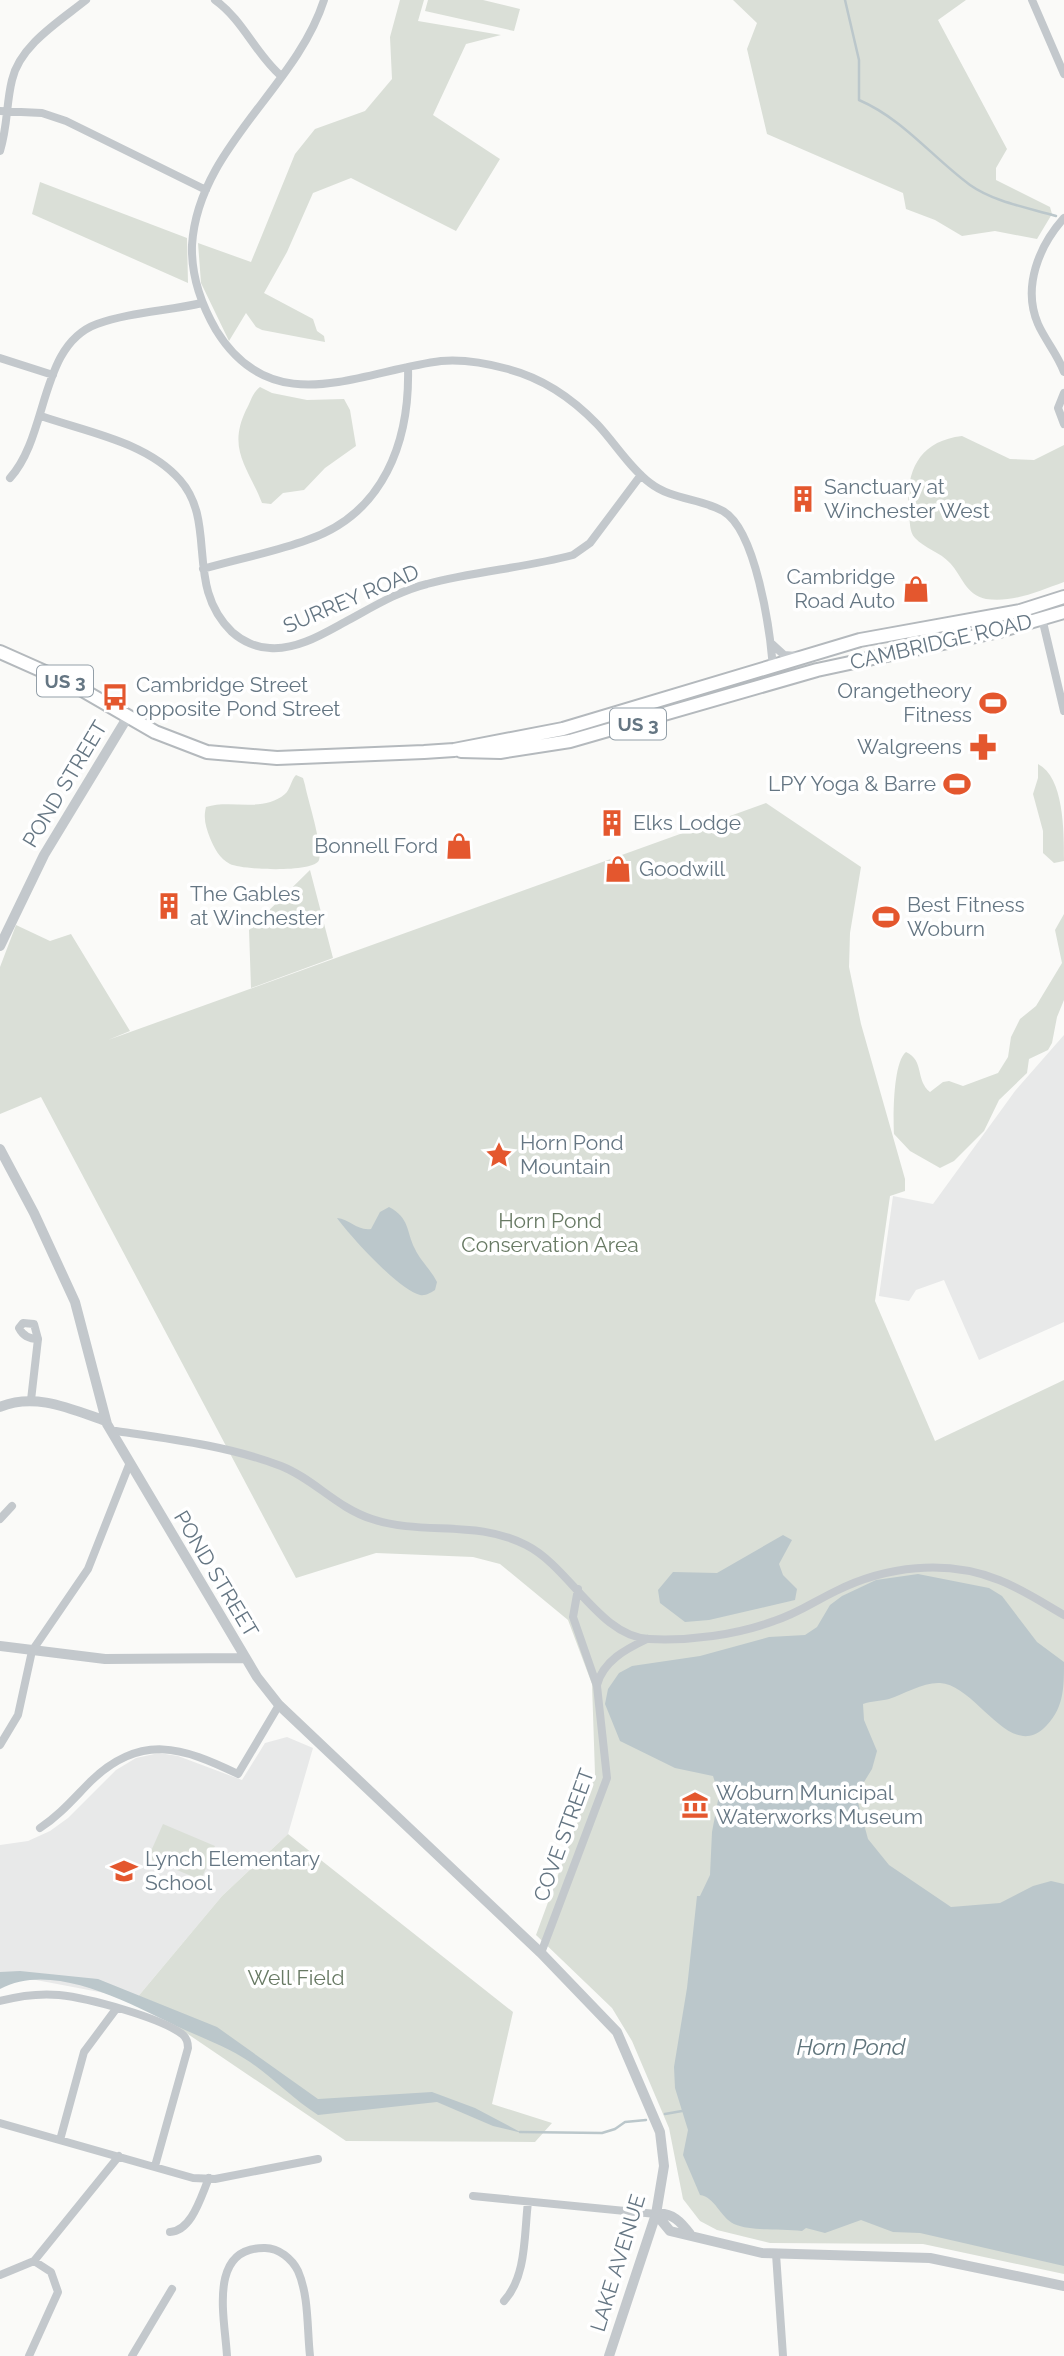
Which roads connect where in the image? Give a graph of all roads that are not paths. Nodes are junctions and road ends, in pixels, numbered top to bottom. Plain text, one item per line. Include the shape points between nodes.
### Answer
1 (86, 0) edge
2 (215, 0) edge
3 (324, 0) edge
4 (1032, 0) edge
5 (1064, 74) edge
6 (281, 75) junction
7 (5, 111) edge
8 (0, 151) edge
9 (206, 190) junction
10 (1064, 218) edge
11 (202, 303) junction
12 (0, 358) edge
13 (408, 367) junction
14 (1064, 372) edge
15 (53, 375) junction
16 (1064, 393) edge
17 (41, 416) junction
18 (1064, 424) edge
19 (641, 475) junction
20 (10, 478) dead end
21 (203, 569) junction
22 (1064, 597) edge
23 (1064, 612) edge
24 (1042, 618) junction
25 (942, 624) junction
26 (945, 641) junction
27 (771, 642) junction
28 (820, 651) junction
29 (0, 652) edge
30 (773, 667) junction
31 (690, 692) junction
32 (696, 707) junction
33 (1064, 711) edge
34 (127, 718) junction
35 (454, 750) junction
36 (0, 946) edge
37 (0, 1149) edge
38 (38, 1339) dead end
39 (31, 1400) junction
40 (0, 1407) edge
41 (106, 1421) junction
42 (116, 1432) dead end
43 (129, 1465) junction
44 (12, 1506) dead end
45 (0, 1519) edge
46 (578, 1589) junction
47 (1064, 1615) edge
48 (647, 1639) junction
49 (0, 1646) edge
50 (32, 1651) junction
51 (244, 1658) junction
52 (597, 1686) junction
53 (279, 1705) junction
54 (0, 1745) edge
55 (40, 1828) dead end
56 (523, 1937) joint
57 (541, 1953) junction
58 (0, 2001) edge
59 (116, 2009) junction
60 (0, 2123) edge
61 (61, 2140) junction
62 (119, 2156) junction
63 (318, 2159) dead end
64 (155, 2165) junction
65 (209, 2178) junction
66 (473, 2196) dead end
67 (528, 2202) junction
68 (656, 2214) junction
69 (170, 2232) dead end
70 (776, 2254) junction
71 (34, 2261) junction
72 (0, 2276) edge
73 (1064, 2286) edge
74 (172, 2289) dead end
75 (504, 2301) dead end
76 (29, 2356) edge
77 (132, 2356) edge
78 (227, 2356) edge
79 (310, 2356) edge
80 (609, 2356) edge
81 (783, 2356) edge

1 - 7 street via 23,57
2 - 6 street via 235,16 265,61
3 - 6 street
4 - 5 street
6 - 9 street
7 - 8 street
7 - 9 street via 42,113 66,121
9 - 11 street via 192,244
10 - 14 street via 1037,260 1032,300 1034,314
11 - 13 street via 238,358 273,379 321,386
11 - 15 street via 95,324 71,340
12 - 15 street
13 - 19 street via 460,361 508,369 546,384 597,424
13 - 21 street via 409,397 398,452 388,473 360,506 343,522 307,540
15 - 17 street
16 - 18 street via 1058,410
17 - 20 street via 28,453
17 - 21 street, SURREY ROAD via 142,452 180,479 196,511
19 - 21 street, SURREY ROAD via 590,543 573,555 425,584 291,646 270,649 238,637 211,605
19 - 27 street via 677,498 720,510 742,528
22 - 25 highway, CAMBRIDGE ROAD / US 3 via 1020,611
23 - 24 highway, CAMBRIDGE ROAD / US 3
24 - 26 highway, CAMBRIDGE ROAD / US 3
24 - 33 street
25 - 26 highway
25 - 28 highway, CAMBRIDGE ROAD / US 3
26 - 32 highway, CAMBRIDGE ROAD / US 3 via 817,670
27 - 28 street via 789,656
27 - 30 street
28 - 30 highway, US 3
29 - 34 highway, US 3 via 72,684
30 - 31 highway, US 3
31 - 32 highway
31 - 35 highway, US 3 via 600,720
32 - 35 highway, US 3 via 570,741 500,752
34 - 35 highway, US 3 via 198,750 244,758
34 - 36 street, POND STREET via 38,866
37 - 41 street, POND STREET via 75,1302
38 - 39 street
39 - 40 street
39 - 41 street
41 - 43 street, POND STREET
42 - 46 street via 193,1443 283,1467 352,1512 394,1525 465,1527 505,1535 541,1553
43 - 50 street via 88,1569
43 - 51 street, POND STREET
44 - 45 street
46 - 48 street via 617,1628
46 - 52 street, COVE STREET via 573,1617
47 - 48 street via 981,1574 909,1568 863,1578 798,1612 751,1628
48 - 52 street via 612,1660
49 - 50 street
50 - 51 street via 105,1658
50 - 54 street via 18,1715
51 - 53 street, POND STREET
52 - 57 street, COVE STREET via 607,1778
53 - 55 street via 238,1774 173,1748 136,1751 106,1768
53 - 56 street, POND STREET
56 - 57 street, LAKE AVENUE
57 - 68 street, LAKE AVENUE via 613,2025 650,2104 664,2155
58 - 59 street via 58,1995
59 - 61 street via 84,2052
59 - 64 street via 188,2040
60 - 61 street
61 - 62 street
62 - 64 street
62 - 71 street
63 - 65 street
64 - 65 street via 193,2178
65 - 69 street via 187,2224
66 - 67 street
67 - 68 street
67 - 75 street via 517,2280
68 - 70 street via 681,2222 690,2234
68 - 80 street, LAKE AVENUE
70 - 73 street via 930,2258
70 - 81 street
71 - 72 street
71 - 76 street via 51,2272 58,2292
74 - 77 street
78 - 79 street via 223,2280 232,2261 254,2248 281,2252 297,2269

